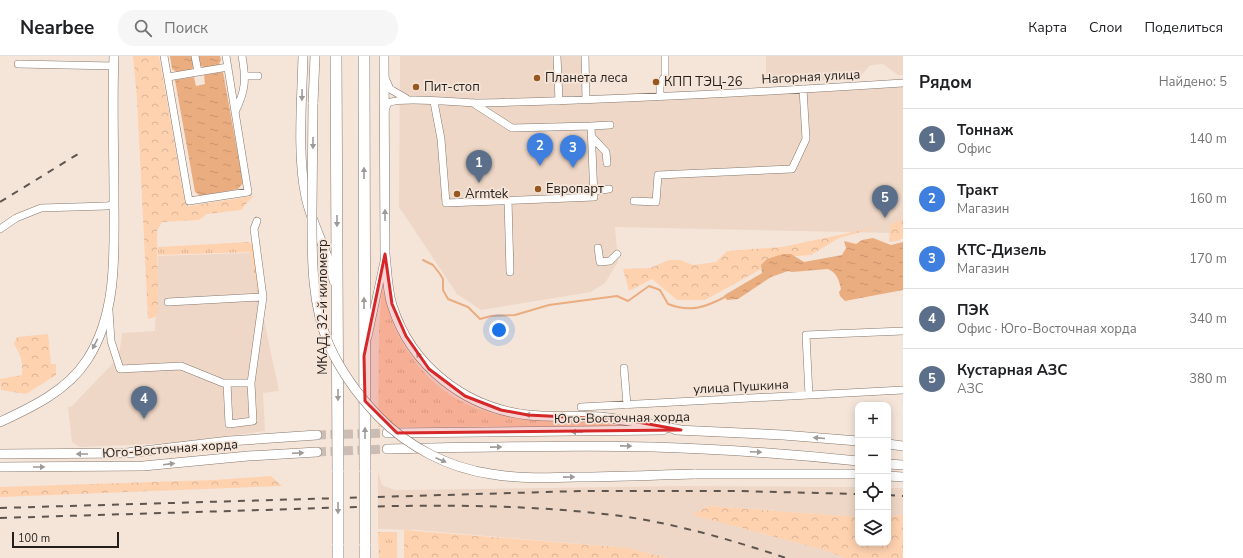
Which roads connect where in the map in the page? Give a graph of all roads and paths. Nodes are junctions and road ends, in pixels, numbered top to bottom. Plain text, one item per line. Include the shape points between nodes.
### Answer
1 (114, 56) edge
2 (164, 56) edge
3 (195, 56) edge
4 (226, 56) edge
5 (242, 56) edge
6 (303, 56) edge
7 (315, 56) edge
8 (336, 56) edge
9 (364, 56) edge
10 (384, 56) edge
11 (557, 56) edge
12 (585, 56) edge
13 (665, 56) edge
14 (18, 64) dead end
15 (114, 66) junction
16 (228, 67) junction
17 (198, 72) junction
18 (246, 76) junction
19 (258, 76) dead end
20 (168, 77) junction
21 (384, 78) junction
22 (903, 83) edge
23 (803, 89) junction
24 (660, 97) junction
25 (408, 100) junction
26 (586, 100) junction
27 (559, 101) junction
28 (434, 102) junction
29 (473, 103) junction
30 (385, 110) junction
31 (235, 112) junction
32 (610, 125) dead end
33 (591, 126) junction
34 (592, 137) junction
35 (607, 163) dead end
36 (608, 189) dead end
37 (594, 191) junction
38 (508, 200) junction
39 (634, 201) dead end
40 (114, 204) junction
41 (257, 221) dead end
42 (0, 228) edge
43 (598, 248) dead end
44 (385, 254) junction
45 (617, 254) dead end
46 (510, 272) dead end
47 (263, 297) junction
48 (338, 300) junction
49 (168, 302) dead end
50 (109, 308) junction
51 (903, 331) edge
52 (364, 356) junction
53 (624, 368) dead end
54 (227, 383) junction
55 (251, 383) junction
56 (903, 390) edge
57 (809, 395) junction
58 (627, 404) junction
59 (581, 407) dead end
60 (0, 422) edge
61 (681, 430) junction
62 (387, 433) tunnel mouth
63 (316, 435) tunnel mouth
64 (855, 441) edge
65 (891, 444) edge
66 (903, 446) edge
67 (387, 449) tunnel mouth
68 (317, 452) tunnel mouth
69 (0, 454) edge
70 (855, 461) edge
71 (891, 464) edge
72 (903, 465) edge
73 (0, 467) edge
74 (855, 474) edge
75 (891, 476) edge
76 (903, 477) edge
77 (338, 558) edge
78 (366, 558) edge

1 - 15 main road
2 - 20 street
3 - 17 street
4 - 16 street
5 - 18 street
6 -> 48 main road via 302,145 305,195 329,261
7 -> 74 main road, bridge via 313,261 321,319 329,344 341,368 361,397 384,422 407,441 434,456 465,468 491,474 546,478 694,474
8 -> 48 highway, МКАД, 32-й километр
52 -> 9 highway
10 - 21 main road
11 - 27 street
12 - 26 street
13 - 24 street via 665,76 660,84
14 - 15 street
15 - 40 main road
16 - 17 street
16 - 31 street
17 - 20 street
18 - 19 street
18 - 31 street via 244,95
20 - 31 street via 189,201 248,192
21 - 25 street, Нагорная улица via 390,89
21 - 30 main road
22 - 23 street, Нагорная улица
23 - 24 street, Нагорная улица
23 - 39 street via 806,139 792,169 658,175 656,202
24 - 26 street, Нагорная улица
25 - 28 street, Нагорная улица
25 - 30 street, Нагорная улица via 390,102
26 - 27 street, Нагорная улица
27 - 29 street, Нагорная улица
28 - 29 street, Нагорная улица
28 - 38 street via 441,139 446,203
29 - 33 street via 512,128
44 -> 30 main road
32 - 33 street
33 - 34 street
34 - 35 street via 606,152
34 - 37 street via 596,177
36 - 37 street
37 - 38 street via 594,197
38 - 46 street
40 - 42 street via 41,208
40 - 50 main road via 114,246
41 - 47 street via 254,229
43 - 45 street via 600,262 610,261
44 - 52 street
61 -> 44 main road via 627,420 515,413 488,406 459,392 429,368 406,336 392,304
47 - 49 street
47 - 55 street
48 -> 77 highway, МКАД, 32-й километр, bridge
50 - 54 street via 111,341 120,368 182,366
50 -> 60 main road via 101,333 87,360 70,380 49,397
51 - 57 street via 806,335
78 -> 52 highway, bridge
53 - 58 street
54 - 55 street
54 - 55 street via 229,424 253,421
56 - 57 street, улица Пушкина
57 - 58 street, улица Пушкина
58 - 59 street, улица Пушкина
61 -> 62 main road, Юго-Восточная хорда
64 -> 61 main road, Юго-Восточная хорда
63 -> 69 main road, Юго-Восточная хорда via 127,453
65 - 66 main road
67 -> 70 main road, Юго-Восточная хорда via 653,447 758,452
73 -> 68 main road, Юго-Восточная хорда via 136,467
71 - 72 main road
75 - 76 main road

